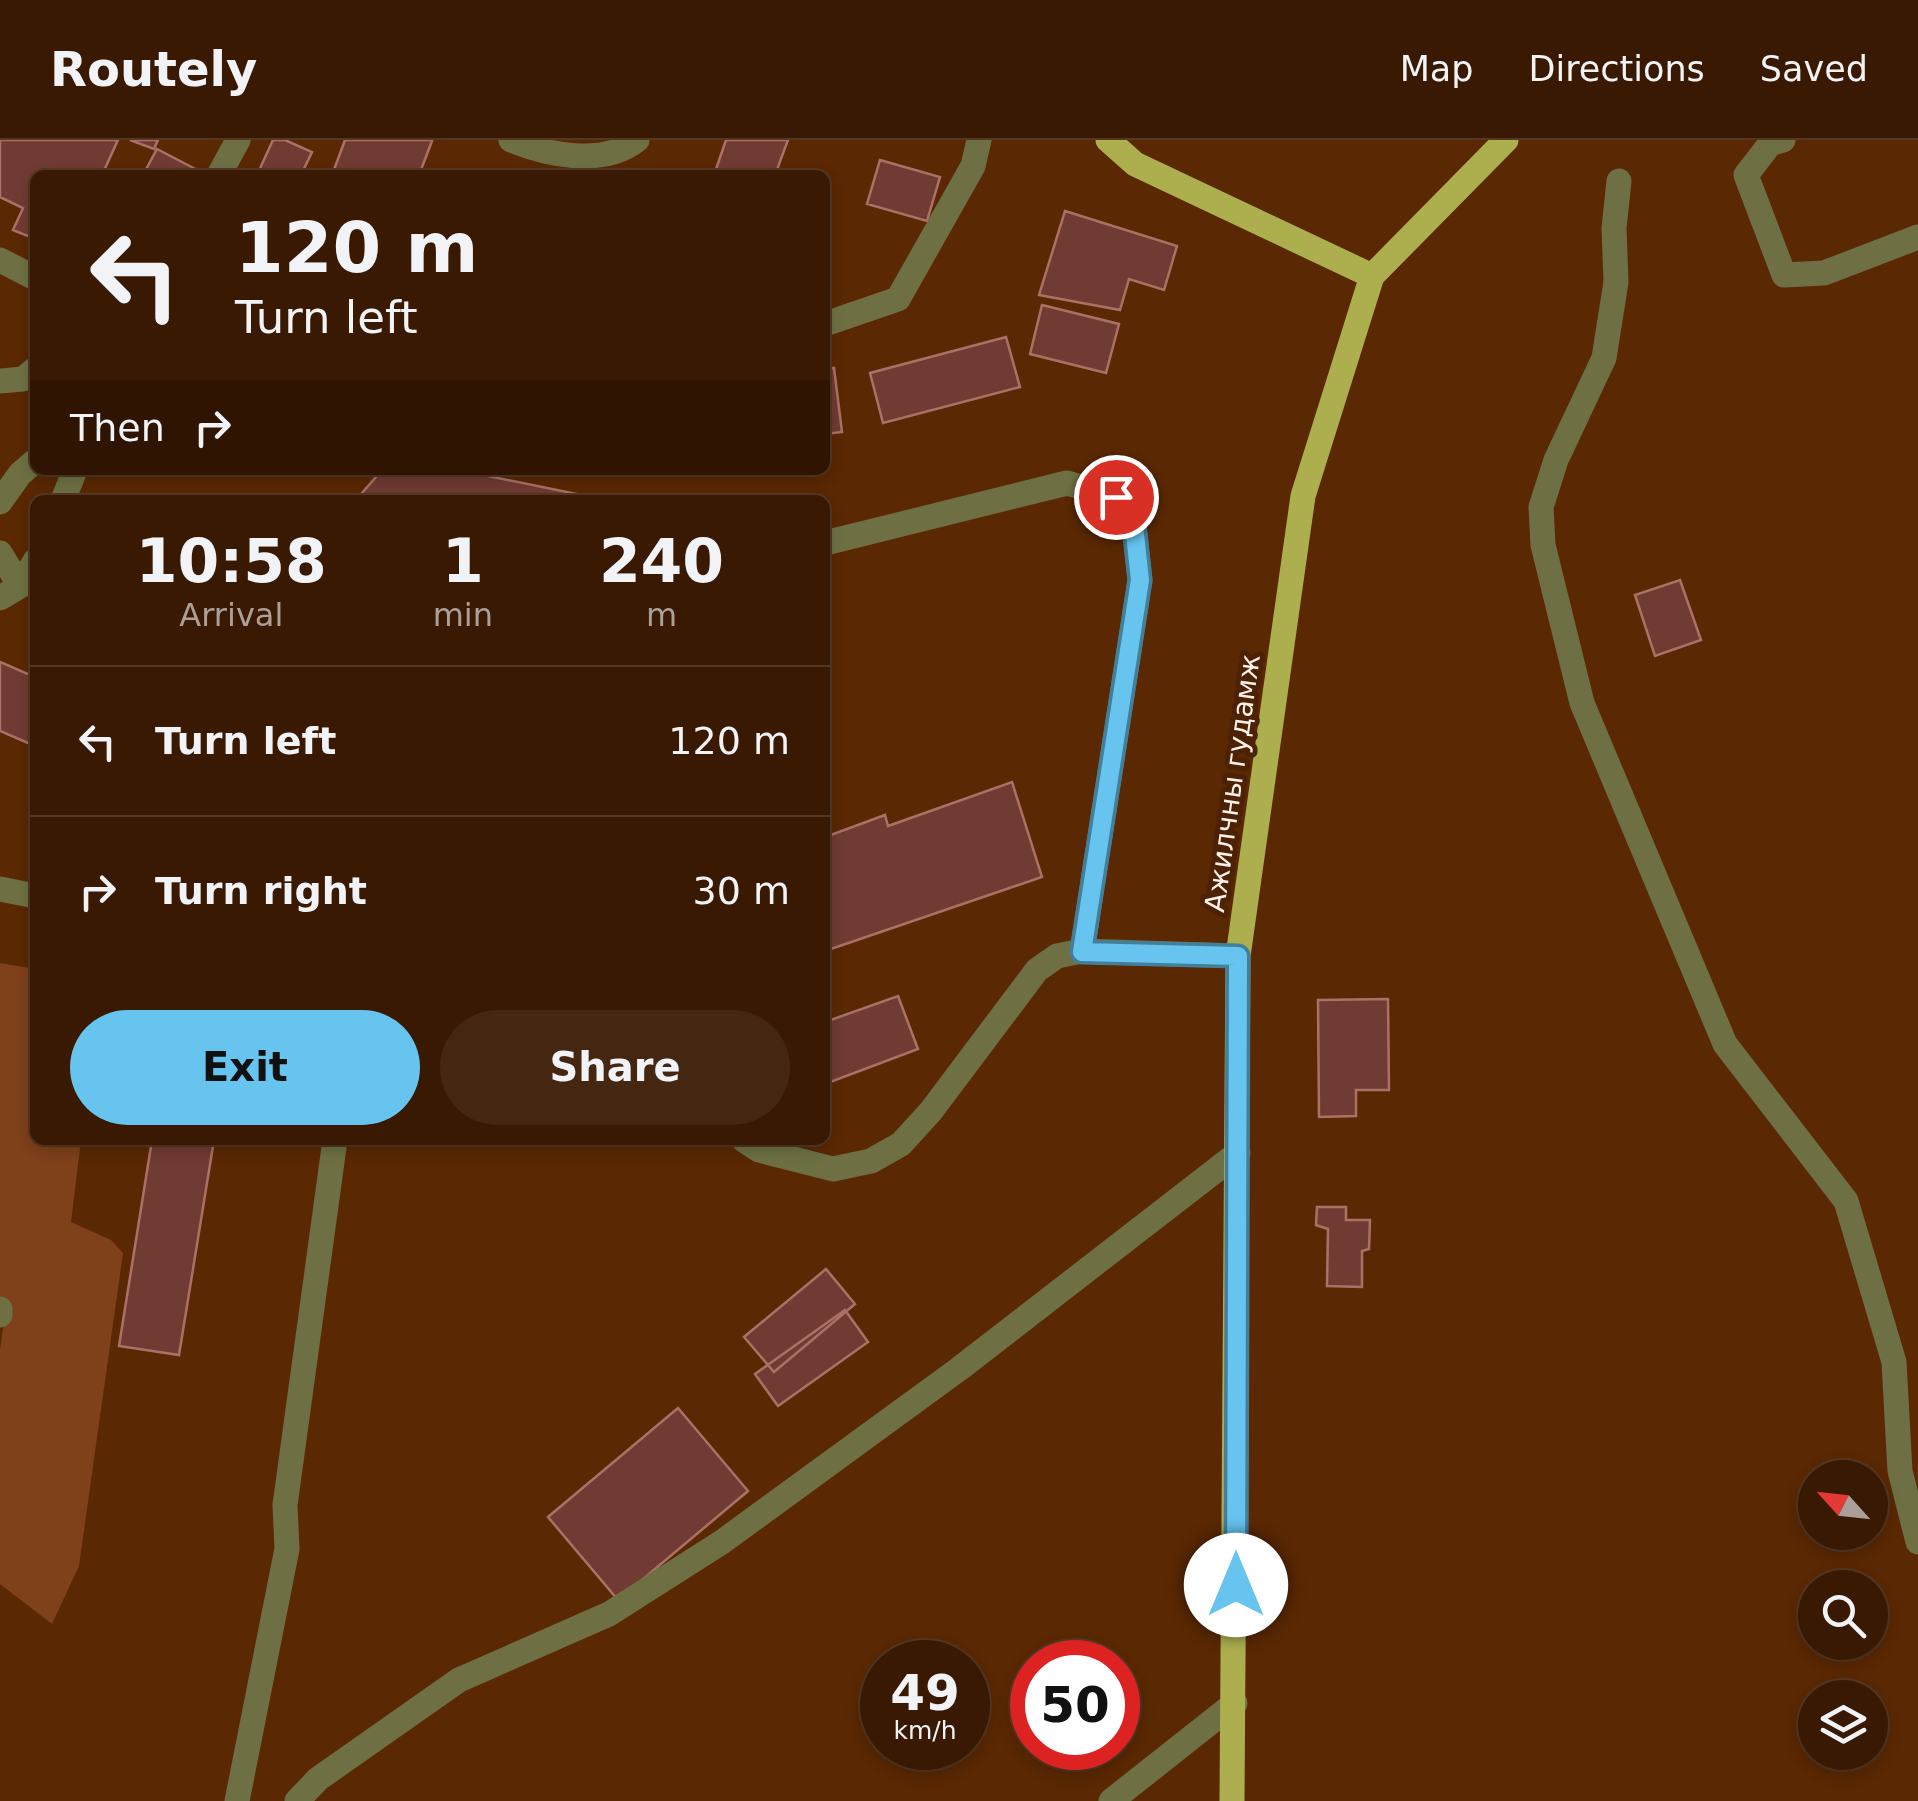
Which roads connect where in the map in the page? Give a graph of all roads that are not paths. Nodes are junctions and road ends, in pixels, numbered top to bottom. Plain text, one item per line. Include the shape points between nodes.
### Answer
1 (238, 140) edge
2 (510, 140) edge
3 (637, 140) edge
4 (979, 140) edge
5 (1108, 140) edge
6 (1506, 140) edge
7 (1783, 140) edge
8 (222, 170) edge
9 (1619, 181) dead end
10 (1918, 237) edge
11 (0, 260) edge
12 (30, 275) edge
13 (1372, 276) junction
14 (830, 322) edge
15 (30, 373) edge
16 (0, 381) edge
17 (30, 465) edge
18 (0, 502) edge
19 (830, 542) edge
20 (0, 552) edge
21 (30, 566) edge
22 (10, 592) edge
23 (0, 889) edge
24 (30, 895) edge
25 (1082, 952) junction
26 (1238, 956) junction
27 (335, 1145) edge
28 (752, 1145) edge
29 (1238, 1153) junction
30 (1918, 1542) edge
31 (1235, 1703) junction
32 (236, 1801) edge
33 (297, 1801) edge
34 (1110, 1801) edge
35 (1232, 1801) edge

1 - 8 street
2 - 3 street via 590,158
4 - 14 street via 973,166 898,299
5 - 13 main road via 1134,164
6 - 13 main road, Ажилчны гудамж
7 - 10 street via 1770,144 1746,175 1784,275 1824,273
9 - 30 street via 1616,282 1604,358 1556,460 1542,507 1543,545 1582,703 1725,1044 1846,1202 1894,1362 1900,1471
11 - 12 street
13 - 26 main road, Ажилчны гудамж via 1303,496
15 - 16 street
17 - 18 street
19 - 25 street via 1067,483 1116,497 1133,516 1140,580
20 - 22 street
21 - 22 street
23 - 24 street
25 - 26 street
25 - 28 street via 1057,956 1036,970 901,1144 871,1161 832,1169
26 - 29 main road, Ажилчны гудамж
27 - 32 street via 284,1505 287,1549
29 - 31 main road, Ажилчны гудамж
29 - 33 street via 722,1542 610,1614 459,1680 318,1778
31 - 34 street
31 - 35 main road, Ажилчны гудамж

